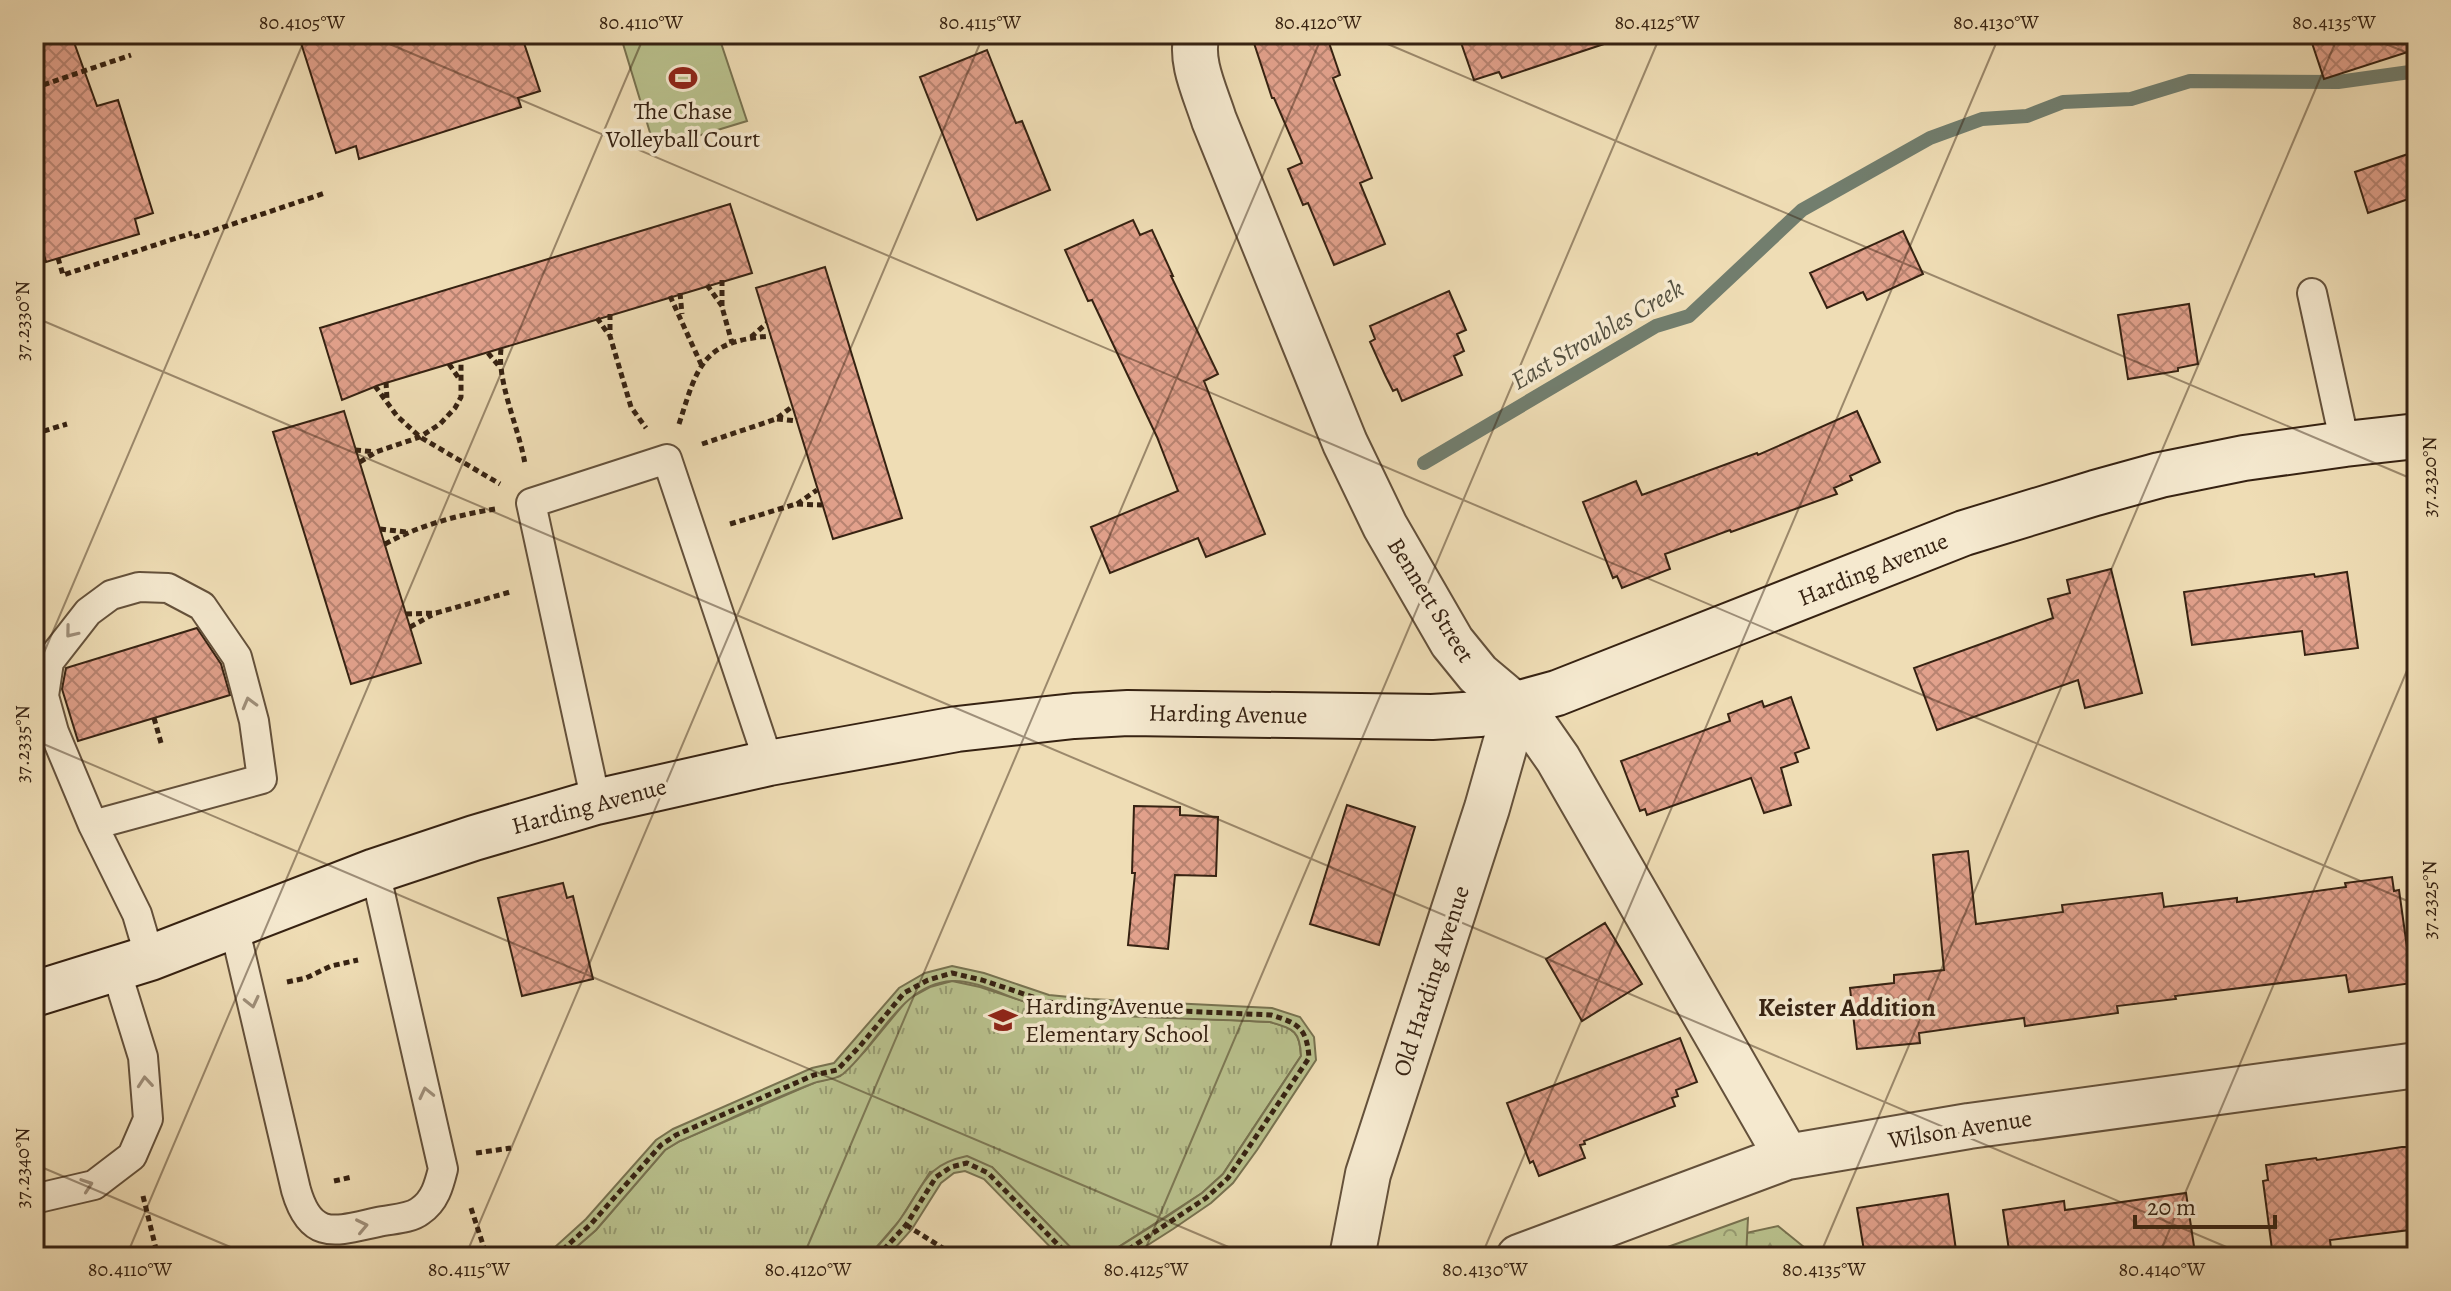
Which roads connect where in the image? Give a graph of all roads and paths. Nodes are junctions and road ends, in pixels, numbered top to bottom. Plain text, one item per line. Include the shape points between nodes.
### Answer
1 (1197, 34) edge
2 (131, 55) dead end
3 (34, 88) edge
4 (325, 193) dead end
5 (58, 258) dead end
6 (722, 280) dead end
7 (707, 285) dead end
8 (680, 293) dead end
9 (2312, 293) dead end
10 (670, 296) dead end
11 (722, 307) junction
12 (610, 314) dead end
13 (597, 318) dead end
14 (682, 319) junction
15 (767, 323) dead end
16 (610, 336) junction
17 (771, 336) dead end
18 (750, 338) junction
19 (732, 343) junction
20 (501, 349) dead end
21 (488, 353) dead end
22 (461, 360) dead end
23 (449, 364) dead end
24 (701, 364) junction
25 (499, 366) junction
26 (460, 381) junction
27 (386, 382) dead end
28 (375, 386) dead end
29 (688, 397) dead end
30 (387, 400) junction
31 (793, 406) dead end
32 (631, 407) dead end
33 (776, 419) junction
34 (797, 421) dead end
35 (67, 424) dead end
36 (34, 434) edge
37 (2417, 436) edge
38 (420, 437) junction
39 (521, 440) dead end
40 (711, 440) dead end
41 (2345, 444) junction
42 (355, 450) dead end
43 (376, 452) junction
44 (360, 462) dead end
45 (469, 466) dead end
46 (817, 490) dead end
47 (796, 504) junction
48 (822, 505) dead end
49 (473, 512) dead end
50 (737, 522) dead end
51 (380, 529) dead end
52 (407, 532) junction
53 (385, 544) dead end
54 (496, 596) dead end
55 (436, 613) junction
56 (406, 614) dead end
57 (410, 627) dead end
58 (1516, 706) junction
59 (154, 718) dead end
60 (161, 743) dead end
61 (769, 763) junction
62 (596, 802) junction
63 (93, 825) junction
64 (375, 871) junction
65 (234, 926) junction
66 (133, 964) junction
67 (331, 966) dead end
68 (306, 978) dead end
69 (34, 994) edge
70 (2417, 1065) edge
71 (1787, 1157) junction
72 (34, 1199) edge
73 (144, 1199) dead end
74 (469, 1202) dead end
75 (906, 1225) junction
76 (1526, 1256) edge
77 (158, 1257) edge
78 (487, 1257) edge
79 (555, 1257) edge
80 (877, 1257) edge
81 (957, 1257) edge
82 (1070, 1257) edge
83 (1117, 1257) edge
84 (1352, 1257) edge

1 - 58 street, Bennett Street via 1197,67 1214,120 1345,443 1385,526 1452,642 1478,674
2 - 3 path
4 - 5 path via 63,275
6 - 11 path
7 - 11 path
8 - 14 path
9 - 41 lane
10 - 14 path
11 - 19 path
12 - 16 path
13 - 16 path
14 - 24 path
15 - 18 path
16 - 32 path
17 - 18 path
18 - 19 path
19 - 24 path via 710,353
20 - 25 path
21 - 25 path
22 - 26 path
23 - 26 path
24 - 29 path
25 - 39 path
26 - 38 path via 455,408
27 - 30 path
28 - 30 path
30 - 38 path
31 - 33 path
33 - 34 path
33 - 40 path
35 - 36 path
37 - 41 street, Harding Avenue
38 - 43 path
38 - 45 path
41 - 58 street, Harding Avenue via 2160,475 1964,533
42 - 43 path
43 - 44 path
46 - 47 path
47 - 48 path
47 - 50 path
49 - 52 path
51 - 52 path
52 - 53 path
54 - 55 path
55 - 56 path
55 - 57 path
58 - 61 street, Harding Avenue via 1432,717 1074,716 957,729
58 - 71 street, Bennett Street via 1558,759
58 - 84 street, Old Harding Avenue via 1368,1174
59 - 60 path
61 - 62 street, Harding Avenue
61 - 62 lane via 667,459 531,503
62 - 64 street, Harding Avenue
63 -> 63 lane via 262,779 237,657 202,606 168,588 111,595 88,612 49,662 44,696
63 - 66 lane via 137,914
64 - 65 street, Harding Avenue
65 -> 64 lane via 296,1190 309,1219 335,1231 417,1214 438,1189 443,1169
65 - 66 street, Harding Avenue
66 - 69 street, Harding Avenue
72 -> 66 lane via 94,1185 132,1156 148,1119
67 - 68 path
70 - 71 street, Wilson Avenue via 1969,1126
71 - 76 street, Wilson Avenue
73 - 77 path
74 - 78 path
75 - 80 path
75 - 81 path
75 - 82 path via 936,1177 967,1163 988,1173
79 - 83 path via 661,1145 814,1075 837,1070 904,993 928,980 952,973 1048,1002 1271,1015 1296,1022 1308,1039 1309,1058 1228,1178

